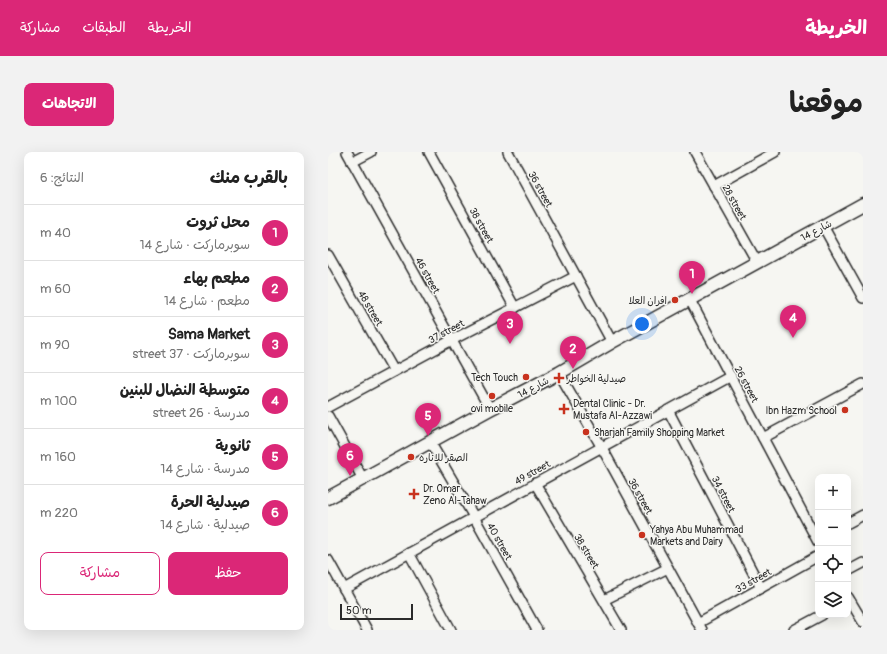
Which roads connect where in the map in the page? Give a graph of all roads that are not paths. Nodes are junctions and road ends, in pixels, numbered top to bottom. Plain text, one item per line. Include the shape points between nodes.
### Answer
1 (347, 152) edge
2 (371, 152) edge
3 (429, 152) edge
4 (508, 152) edge
5 (695, 152) edge
6 (775, 152) edge
7 (352, 162) junction
8 (714, 186) junction
9 (863, 204) edge
10 (823, 226) junction
11 (328, 255) edge
12 (757, 262) junction
13 (576, 276) junction
14 (863, 298) edge
15 (690, 300) junction
16 (515, 308) junction
17 (452, 340) junction
18 (612, 342) junction
19 (394, 371) junction
20 (559, 373) junction
21 (730, 376) junction
22 (863, 384) edge
23 (328, 407) edge
24 (490, 409) junction
25 (668, 410) junction
26 (328, 416) edge
27 (763, 438) junction
28 (430, 442) junction
29 (601, 446) junction
30 (363, 479) junction
31 (534, 483) junction
32 (328, 498) edge
33 (863, 515) edge
34 (474, 517) junction
35 (851, 521) edge
36 (815, 535) edge
37 (410, 553) junction
38 (815, 558) edge
39 (328, 560) edge
40 (863, 563) edge
41 (668, 568) junction
42 (851, 569) edge
43 (761, 588) junction
44 (344, 589) junction
45 (604, 600) junction
46 (851, 602) edge
47 (816, 618) edge
48 (863, 622) edge
49 (700, 627) edge
50 (367, 630) edge
51 (451, 630) edge
52 (537, 630) edge
53 (621, 630) edge
54 (794, 630) edge

1 - 7 street, 46 street
2 - 7 street
3 - 16 street, 38 street
4 - 13 street, 36 street
5 - 8 street, 28 street
6 - 8 street
7 - 17 street, 46 street
8 - 12 street, 28 street
9 - 10 street, شارع 14
10 - 12 street, شارع 14
10 - 14 street
11 - 19 street, 48 street
12 - 15 street, شارع 14
13 - 16 street, 37 street
13 - 18 street, 36 street
15 - 18 street, شارع 14
15 - 21 street, 26 street
16 - 17 street, 37 street
17 - 19 street, 37 street
17 - 24 street, 46 street
18 - 20 street, شارع 14
19 - 23 street, 37 street
20 - 24 street, شارع 14
20 - 29 street, 36 street
21 - 25 street, 49 street
21 - 27 street, 26 street
22 - 27 street
24 - 28 street, شارع 14
25 - 29 street, 49 street
25 - 43 street, 34 street
26 - 30 street
27 - 36 street, 26 street
28 - 30 street, شارع 14
28 - 34 street, 40 street
29 - 31 street, 49 street
29 - 41 street, 36 street
30 - 32 street, شارع 14
31 - 34 street, 49 street
31 - 45 street, 38 street
33 - 35 street
34 - 37 street, 49 street
34 - 52 street, 40 street
37 - 44 street, 49 street
37 - 51 street
38 - 43 street, 33 street
39 - 44 street
40 - 42 street
41 - 45 street
41 - 49 street, 36 street
43 - 49 street, 33 street
44 - 50 street
45 - 53 street, 38 street
46 - 48 street
47 - 54 street

